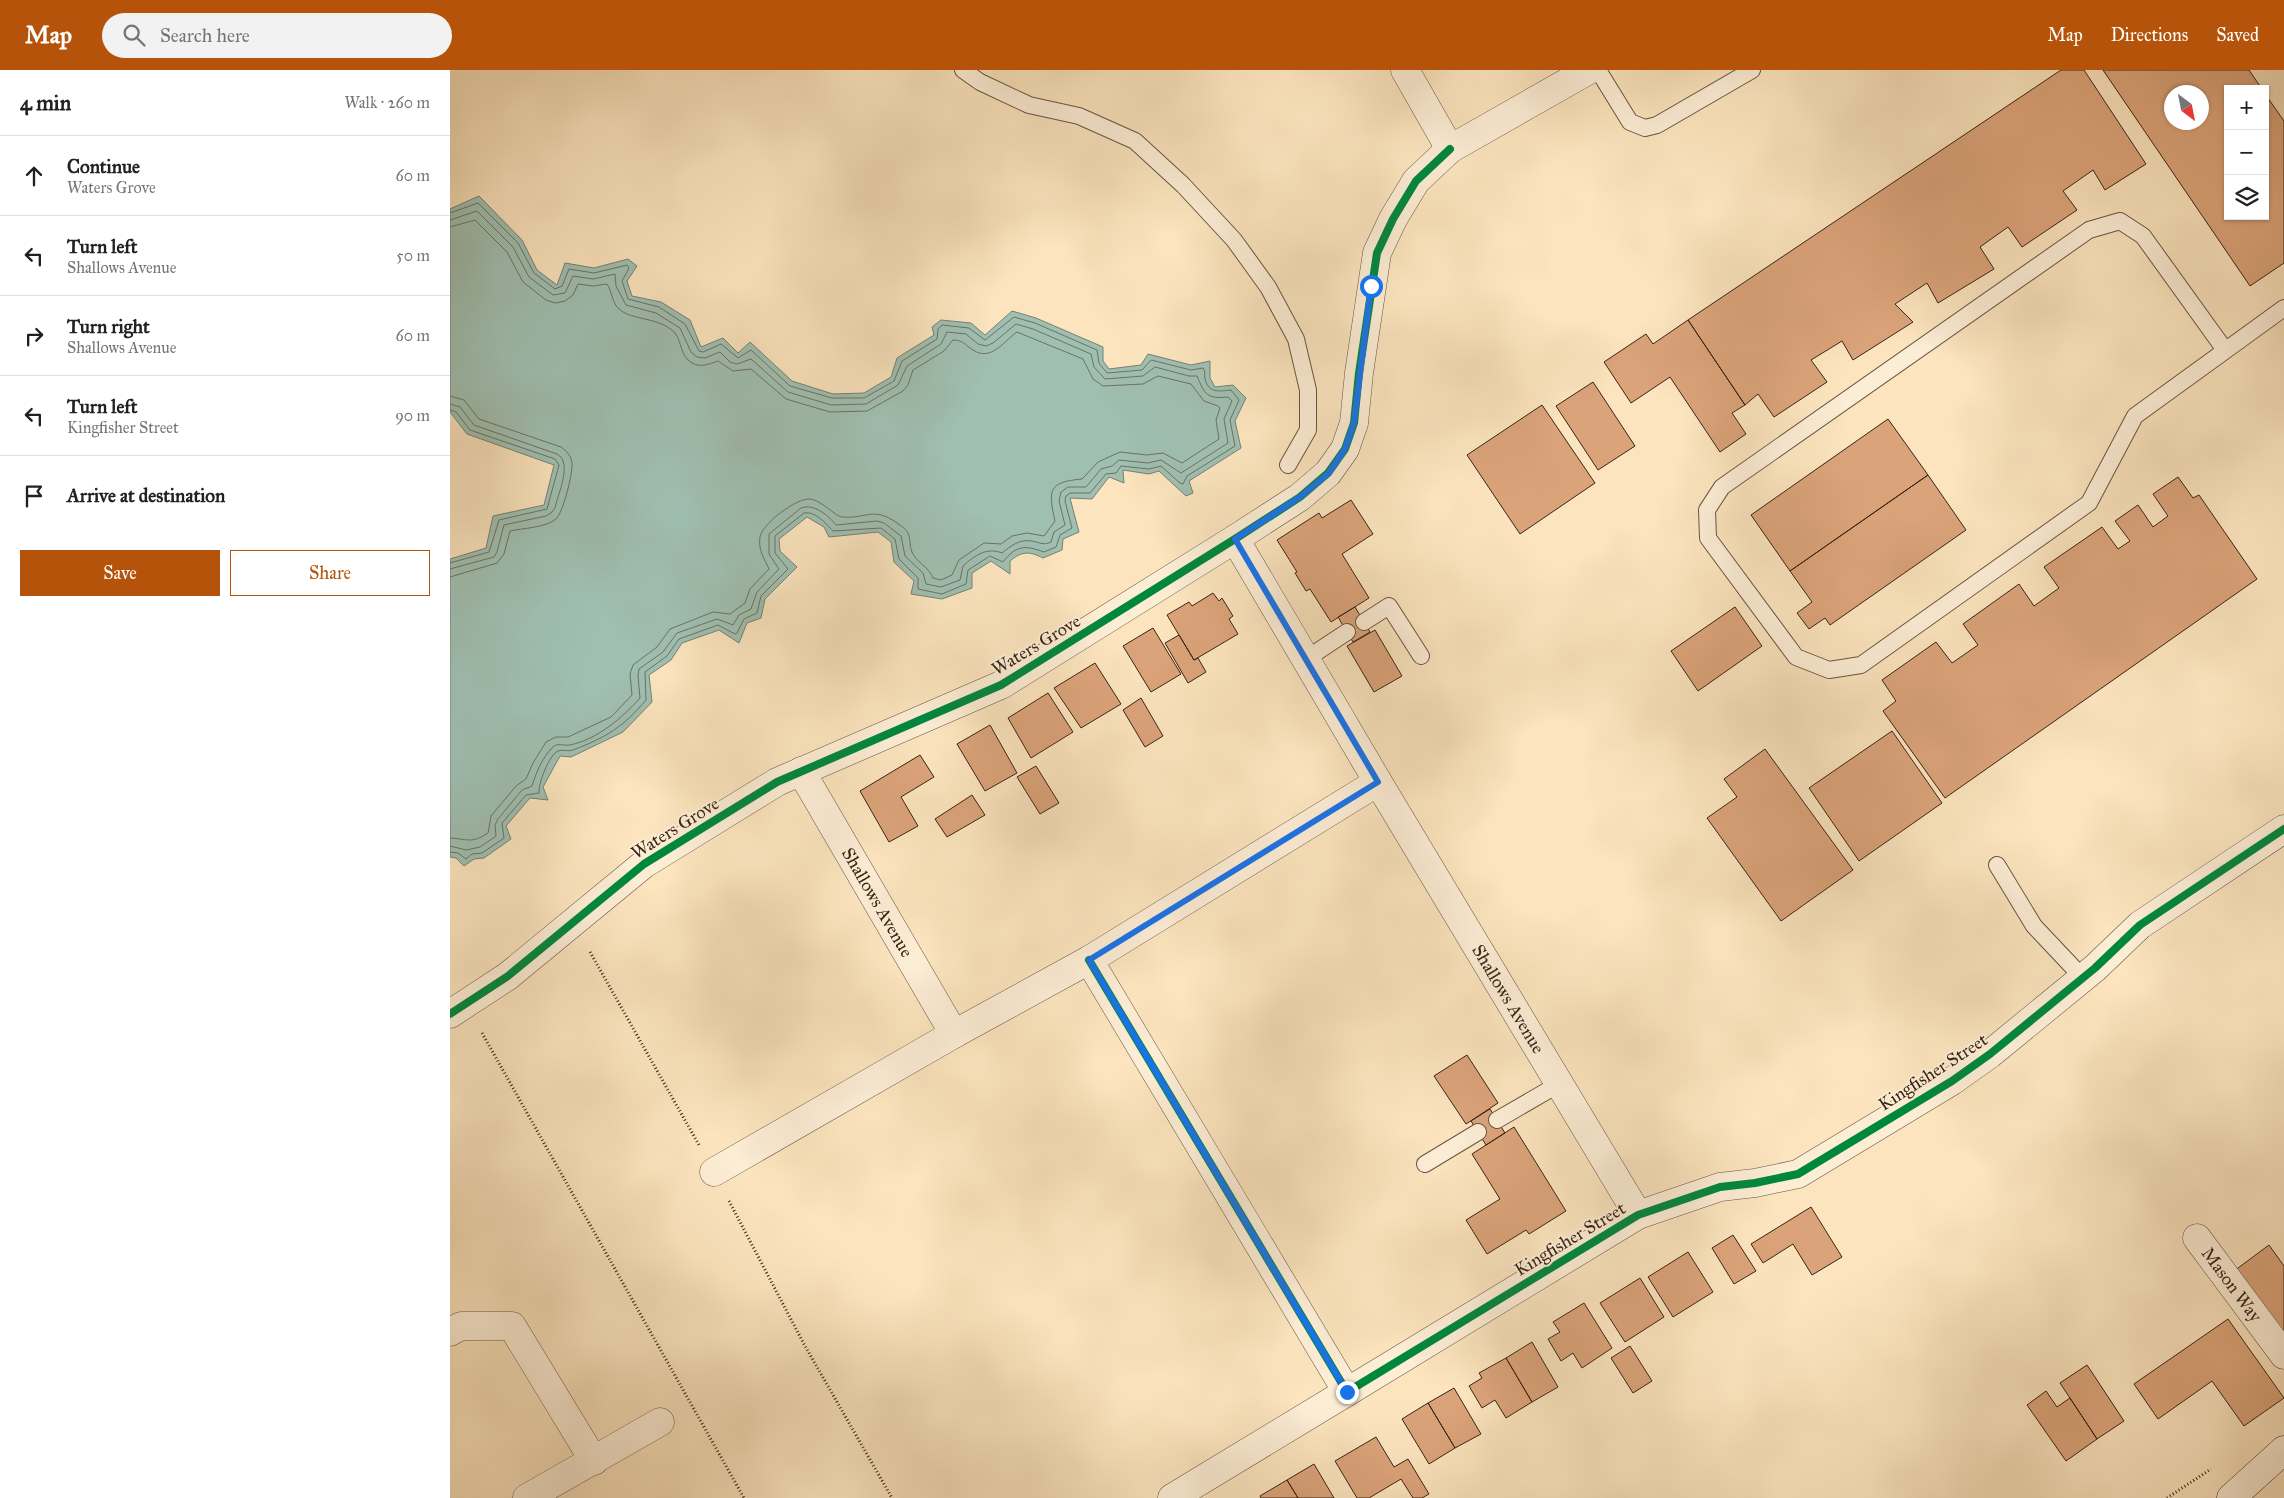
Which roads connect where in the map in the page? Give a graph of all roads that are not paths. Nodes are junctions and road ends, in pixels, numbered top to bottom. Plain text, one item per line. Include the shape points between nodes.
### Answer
1 (963, 70) edge
2 (1405, 70) edge
3 (1589, 70) edge
4 (1598, 70) edge
5 (1752, 70) edge
6 (1450, 149) junction
7 (2284, 308) edge
8 (2225, 350) junction
9 (1288, 465) dead end
10 (1235, 539) junction
11 (1364, 622) dead end
12 (1347, 632) dead end
13 (1421, 656) dead end
14 (1306, 660) junction
15 (801, 771) junction
16 (1378, 782) junction
17 (2284, 829) edge
18 (1997, 865) dead end
19 (1089, 960) junction
20 (2083, 978) junction
21 (458, 1009) edge
22 (954, 1034) junction
23 (1559, 1084) junction
24 (1497, 1120) dead end
25 (1478, 1132) dead end
26 (1425, 1164) dead end
27 (714, 1172) road end
28 (1638, 1215) junction
29 (2197, 1238) dead end
30 (450, 1332) edge
31 (2284, 1355) edge
32 (1347, 1392) junction
33 (660, 1422) dead end
34 (2284, 1450) edge
35 (594, 1461) junction
36 (527, 1498) edge
37 (1172, 1498) edge
38 (2231, 1498) edge

1 - 9 lane via 980,82 1029,105 1079,116 1135,141 1234,240 1268,287 1296,339 1308,390 1308,430
2 - 6 street
3 - 6 street, Waters Grove
4 - 5 lane via 1630,122 1645,128
6 - 10 street, Waters Grove via 1416,181 1377,252 1354,423 1345,449 1328,474 1300,497
7 - 8 lane
8 - 8 lane via 2143,236 2120,221 2090,230 1722,488 1707,510 1708,538 1796,657 1829,670 1861,665 2089,503 2135,416
10 - 14 street, Shallows Avenue
10 - 15 street, Waters Grove via 1001,685
11 - 13 lane via 1389,606
12 - 14 lane
14 - 16 street, Shallows Avenue
15 - 21 street, Waters Grove via 777,782 644,864 508,976
15 - 22 street, Shallows Avenue
16 - 19 street
16 - 23 street, Shallows Avenue
17 - 20 street, Kingfisher Street via 2140,925
18 - 20 lane via 2034,926
19 - 22 street
19 - 32 street
20 - 28 street, Kingfisher Street via 1952,1081 1798,1174 1720,1187
22 - 27 street
23 - 24 lane
23 - 28 street, Shallows Avenue
25 - 26 lane
28 - 32 street, Kingfisher Street
29 - 31 street, Mason Way
30 - 35 street via 461,1326 512,1326
32 - 37 street, Kingfisher Street
33 - 35 street
34 - 38 street
35 - 36 street

